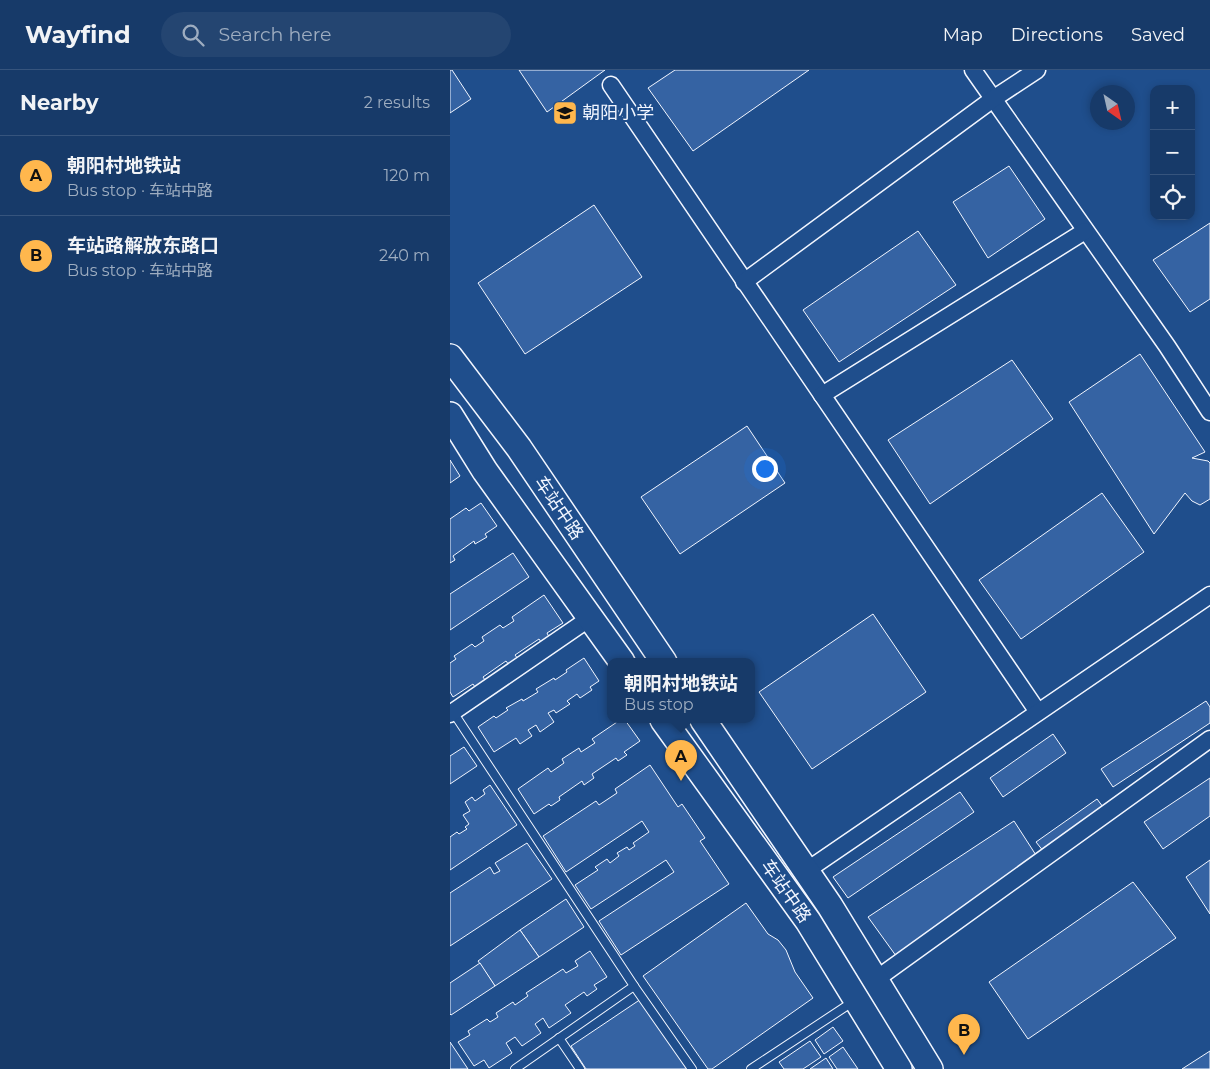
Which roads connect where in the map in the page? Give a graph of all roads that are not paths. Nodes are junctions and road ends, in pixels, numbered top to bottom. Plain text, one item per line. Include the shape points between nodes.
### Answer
1 (973, 70) edge
2 (1037, 70) edge
3 (611, 85) dead end
4 (993, 99) junction
5 (1085, 230) junction
6 (744, 282) junction
7 (450, 357) edge
8 (822, 395) junction
9 (1210, 412) edge
10 (450, 414) edge
11 (1210, 595) edge
12 (590, 618) junction
13 (619, 658) edge
14 (661, 658) edge
15 (1038, 712) junction
16 (451, 713) edge
17 (665, 723) edge
18 (705, 723) edge
19 (1210, 739) edge
20 (806, 871) junction
21 (875, 980) junction
22 (634, 986) junction
23 (856, 1000) junction
24 (559, 1038) junction
25 (515, 1069) edge
26 (580, 1069) edge
27 (692, 1069) edge
28 (751, 1069) edge
29 (899, 1069) edge
30 (930, 1069) edge

1 - 4 street
2 - 4 street
3 - 6 street
4 - 5 street
4 - 6 street
5 - 8 street
5 - 9 street
6 - 8 street
7 - 14 main road, 车站中路 via 519,448
8 - 15 street
10 - 12 main road via 485,470
11 - 15 street
12 - 13 main road
12 - 16 street
15 - 20 street
16 - 22 lane
17 - 23 main road, 车站中路 via 808,921
18 - 20 main road, 车站中路
19 - 21 street
20 - 21 main road, 车站中路
21 - 30 main road, 车站中路
22 - 24 lane
22 - 27 lane
23 - 28 lane
23 - 29 main road, 车站中路
24 - 25 lane
24 - 26 lane

